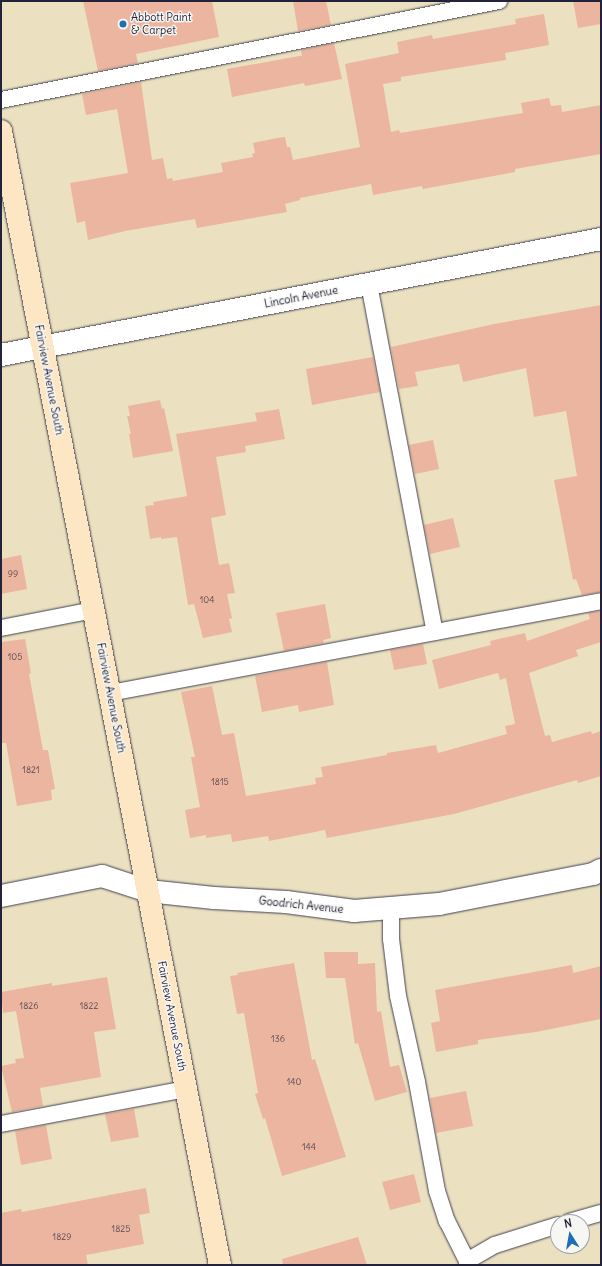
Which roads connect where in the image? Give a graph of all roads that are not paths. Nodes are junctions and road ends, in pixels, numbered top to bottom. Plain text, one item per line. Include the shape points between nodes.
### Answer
1 (499, 1) edge
2 (1, 100) edge
3 (1, 131) edge
4 (601, 239) edge
5 (369, 284) junction
6 (43, 347) junction
7 (1, 355) edge
8 (601, 601) edge
9 (94, 610) junction
10 (1, 628) edge
11 (435, 632) junction
12 (110, 693) junction
13 (601, 870) edge
14 (148, 891) junction
15 (1, 896) edge
16 (391, 909) junction
17 (187, 1089) junction
18 (1, 1124) edge
19 (601, 1213) edge
20 (590, 1216) edge
21 (550, 1228) edge
22 (467, 1263) edge
23 (220, 1265) edge

1 - 2 lane
3 - 6 street, Fairview Avenue South
4 - 5 street, Lincoln Avenue
5 - 6 street, Lincoln Avenue
5 - 11 lane
6 - 7 street, Lincoln Avenue
6 - 9 street, Fairview Avenue South
8 - 11 lane
9 - 10 lane
9 - 12 street, Fairview Avenue South
11 - 12 lane
12 - 14 street, Fairview Avenue South
13 - 16 street, Goodrich Avenue via 593,874 439,904
14 - 15 street, Goodrich Avenue via 102,876
14 - 16 street, Goodrich Avenue via 286,902 354,911
14 - 17 street, Fairview Avenue South
16 - 22 lane via 398,996 437,1192 447,1221
17 - 18 lane
17 - 23 street, Fairview Avenue South
19 - 20 lane
21 - 22 lane via 495,1245

